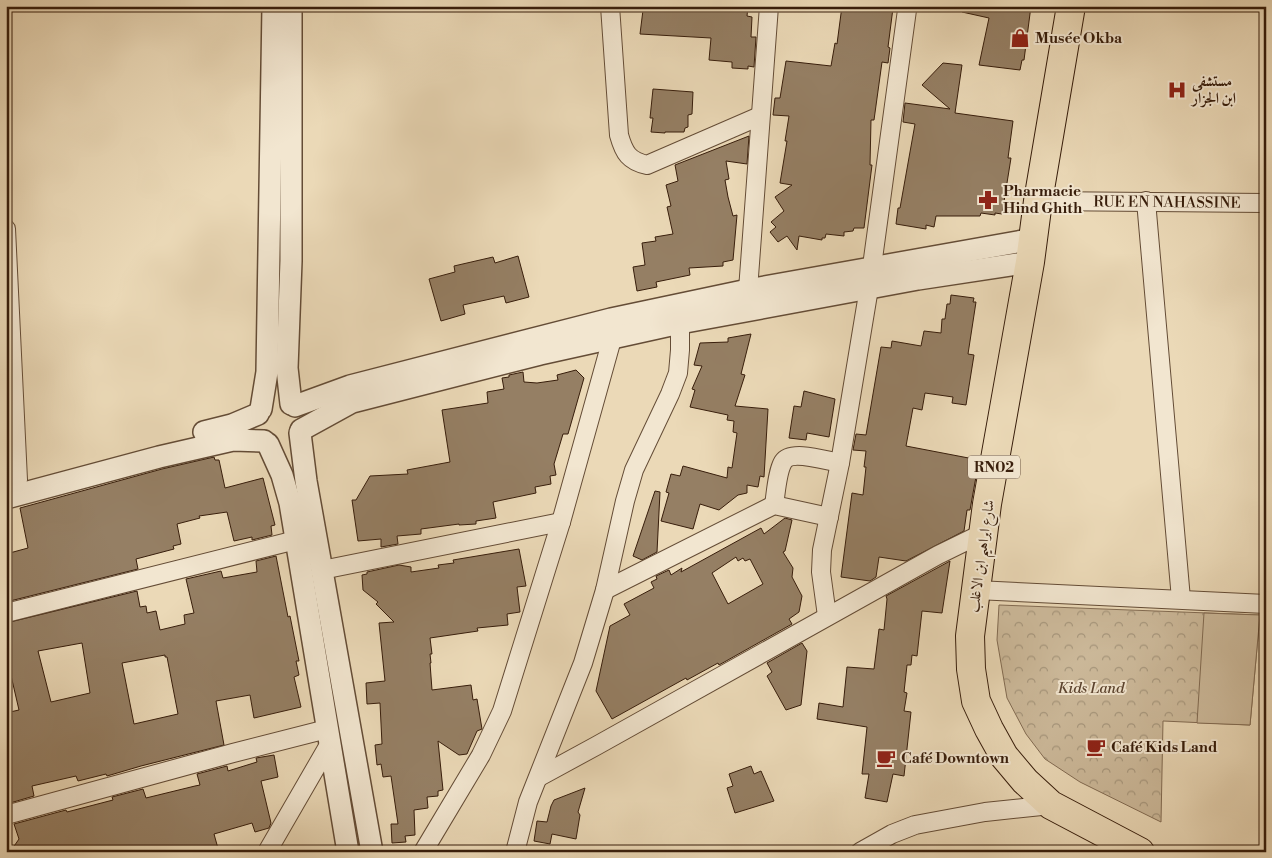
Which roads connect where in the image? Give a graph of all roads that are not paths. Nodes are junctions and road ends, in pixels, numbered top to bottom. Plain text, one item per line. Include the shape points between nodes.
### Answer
1 (273, 6) edge
2 (292, 6) edge
3 (610, 6) edge
4 (769, 6) edge
5 (1071, 6) edge
6 (908, 10) dead end
7 (760, 116) junction
8 (1038, 201) junction
9 (1146, 202) junction
10 (1266, 203) edge
11 (6, 229) edge
12 (1032, 250) junction
13 (872, 267) junction
14 (869, 288) junction
15 (748, 290) junction
16 (8, 314) edge
17 (680, 323) junction
18 (611, 329) junction
19 (293, 405) junction
20 (260, 412) junction
21 (301, 432) junction
22 (266, 442) junction
23 (840, 463) junction
24 (12, 482) edge
25 (6, 498) edge
26 (774, 505) junction
27 (829, 517) junction
28 (562, 522) junction
29 (983, 533) junction
30 (296, 540) junction
31 (322, 570) junction
32 (605, 590) junction
33 (976, 590) junction
34 (1181, 599) junction
35 (1266, 604) edge
36 (6, 613) edge
37 (827, 616) junction
38 (328, 736) junction
39 (538, 777) junction
40 (1051, 805) junction
41 (6, 816) edge
42 (267, 852) edge
43 (348, 852) edge
44 (372, 852) edge
45 (422, 852) edge
46 (515, 852) edge
47 (860, 852) edge
48 (1140, 852) edge

1 - 20 street via 268,372
2 - 19 street via 288,368
3 - 7 street via 619,135 623,150 633,161 647,165
4 - 7 street
5 - 8 main road, شارع ابراهيم ابن الاغلب / RN02
6 - 13 street
7 - 15 street
8 - 9 street, RUE EN NAHASSINE
8 - 12 main road, شارع ابراهيم ابن الاغلب / RN02
9 - 10 street, RUE EN NAHASSINE
9 - 34 street
11 - 16 street
12 - 13 street
12 - 14 street
12 - 29 main road, شارع ابراهيم ابن الاغلب / RN02
13 - 14 street
13 - 15 street
14 - 17 street
14 - 23 street
15 - 18 street
16 - 24 street
17 - 18 street
17 - 32 street via 678,373 634,470
18 - 19 street via 350,386
18 - 21 street via 540,354 352,402
18 - 28 street
19 - 20 street via 282,400 274,401
19 - 21 street via 302,419
20 - 22 street via 256,424
20 - 24 street via 232,425
21 - 22 street via 284,446
21 - 31 street
22 - 25 street via 233,440
22 - 30 street via 287,490
23 - 26 street via 789,457 781,468
23 - 27 street
26 - 27 street
26 - 32 street
27 - 37 street via 821,572
28 - 31 street
28 - 45 street via 502,711 481,755
29 - 33 main road, شارع ابراهيم ابن الاغلب / RN02
29 - 37 street
30 - 36 street
30 - 38 street
31 - 44 street
32 - 39 street via 583,663
33 - 34 street
33 - 40 main road, شارع ابراهيم ابن الاغلب / RN02 via 970,636 976,701 1004,756 1024,781
34 - 35 street
37 - 39 street
38 - 41 street via 233,753
38 - 42 street
38 - 43 street
39 - 46 street
40 - 47 street via 985,812 915,825
40 - 48 main road, شارع ابراهيم ابن الاغلب / RN02

